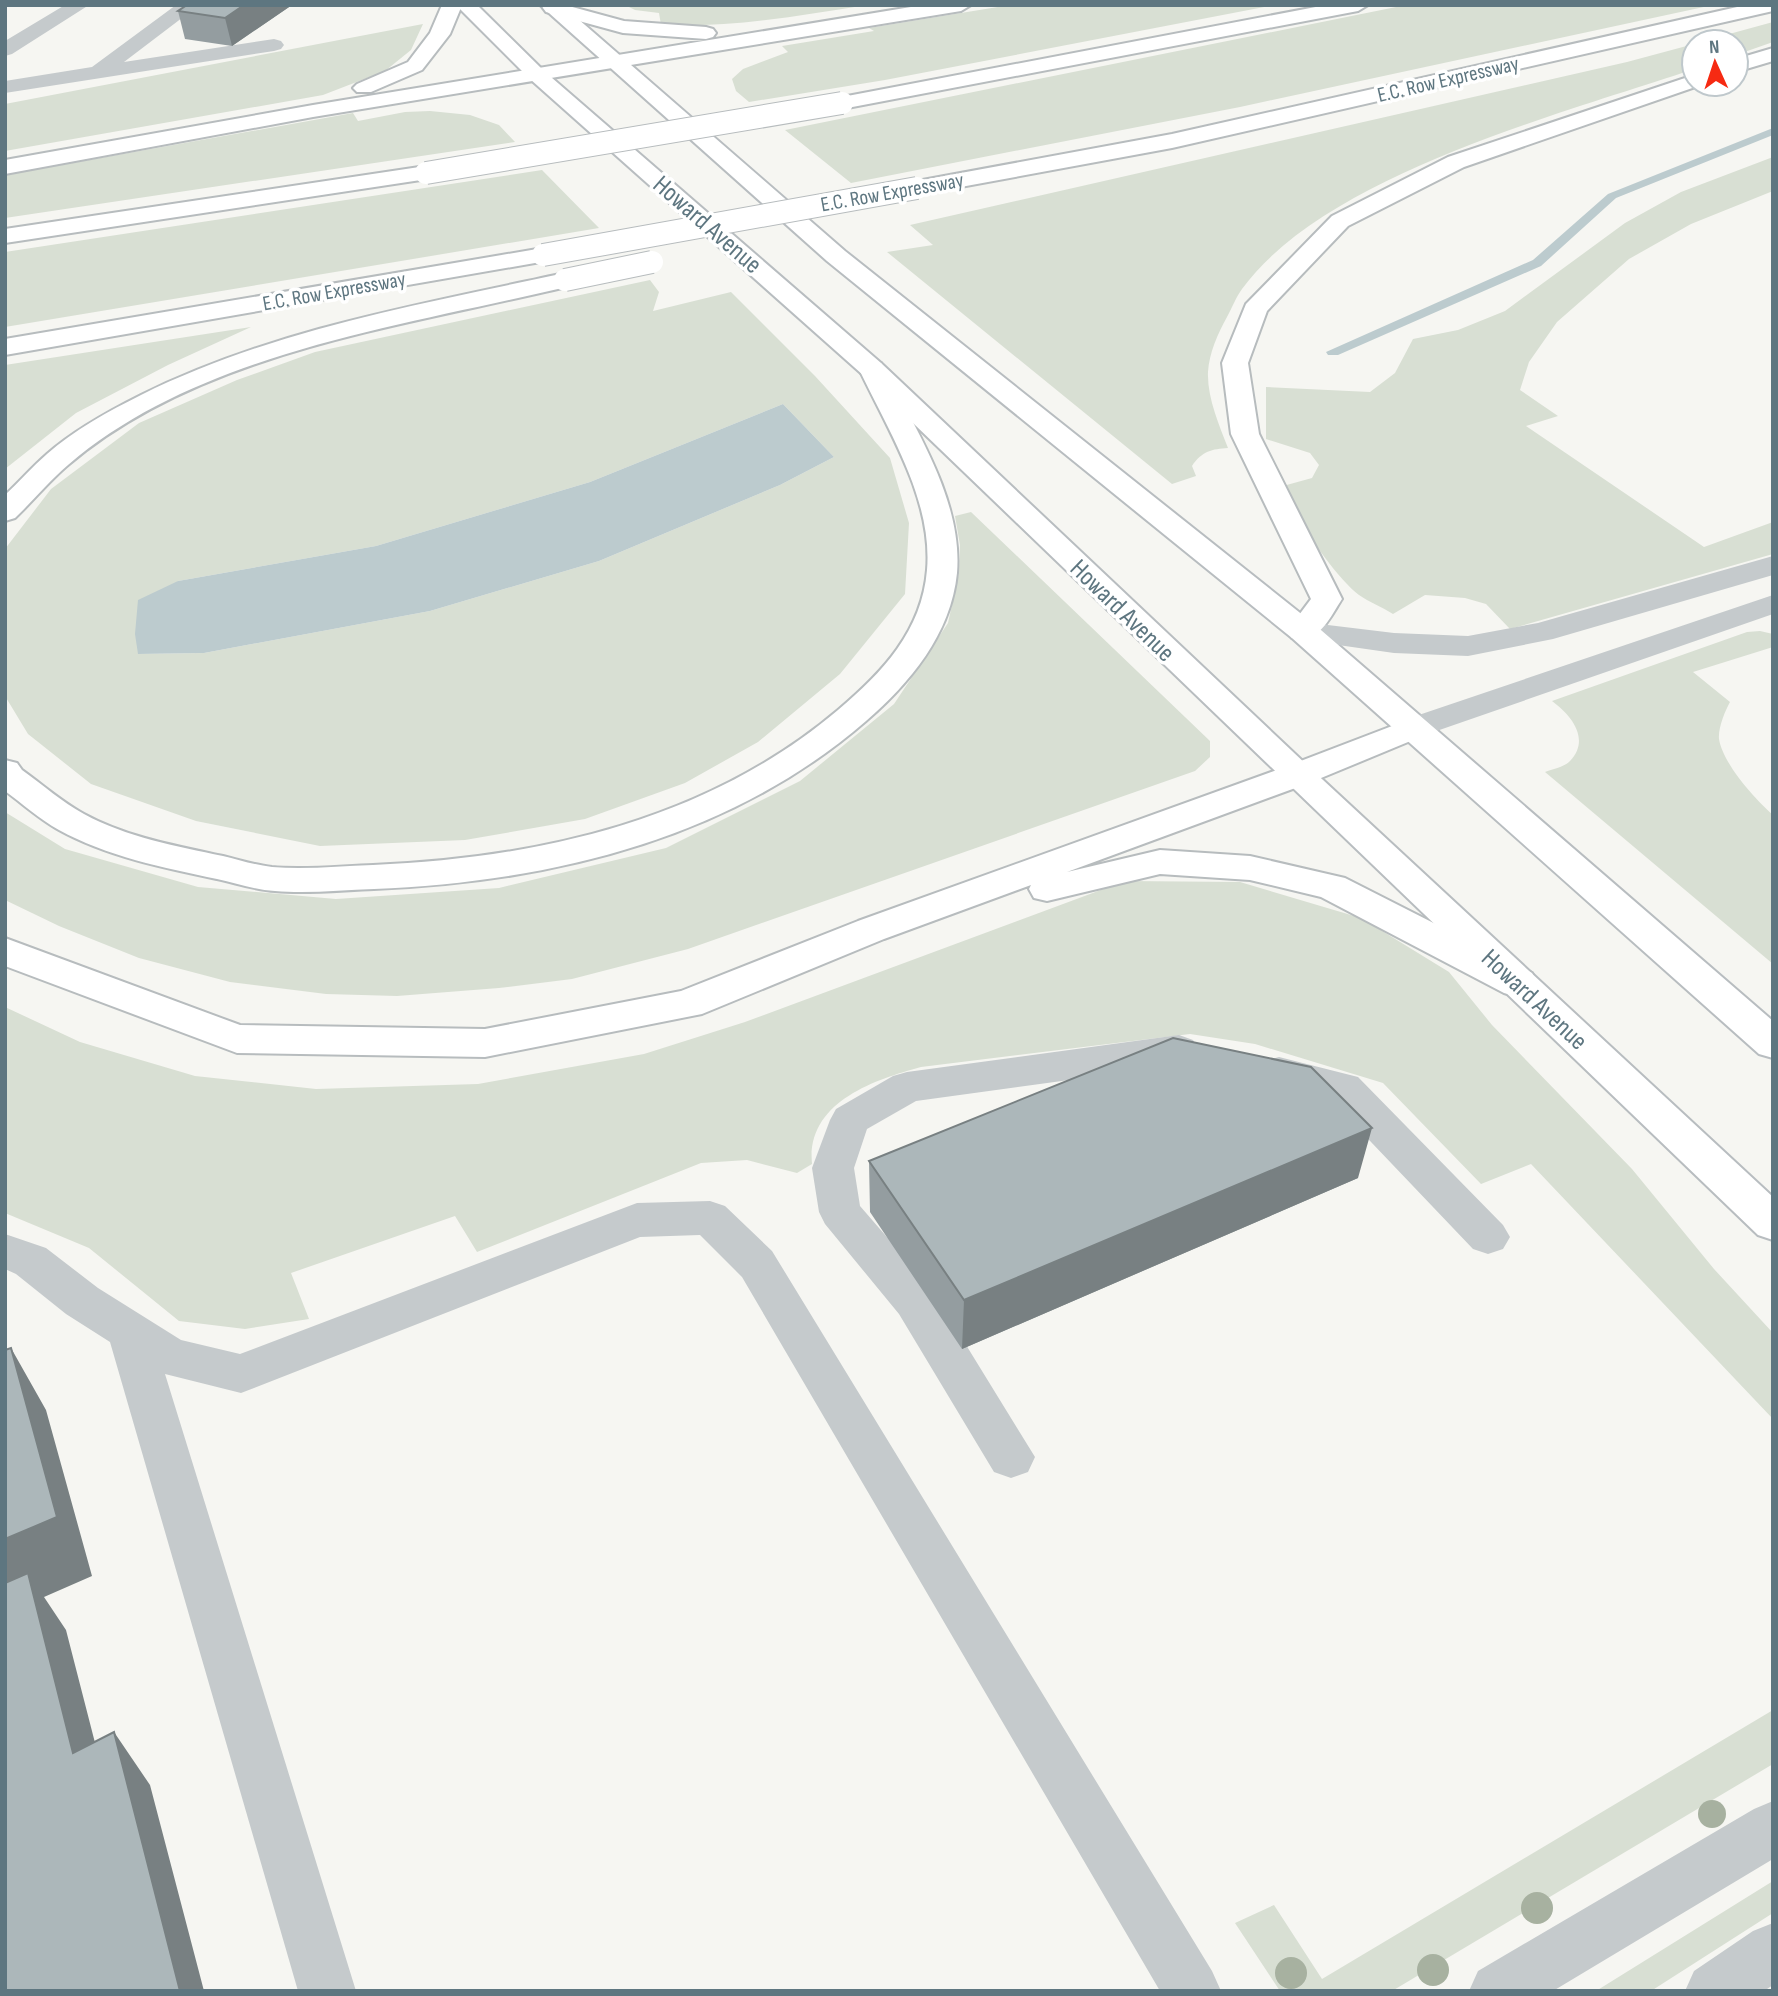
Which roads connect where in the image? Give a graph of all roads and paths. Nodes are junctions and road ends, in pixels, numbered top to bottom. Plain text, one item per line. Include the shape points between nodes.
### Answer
1 (79, 5) edge
2 (189, 5) edge
3 (452, 5) edge
4 (466, 5) edge
5 (961, 5) edge
6 (1358, 5) edge
7 (1773, 5) edge
8 (551, 6) edge
9 (851, 23) junction
10 (8, 45) edge
11 (274, 45) dead end
12 (1773, 54) edge
13 (1750, 61) edge
14 (615, 63) junction
15 (94, 73) junction
16 (537, 75) junction
17 (1680, 86) edge
18 (5, 87) edge
19 (313, 111) junction
20 (5, 167) edge
21 (925, 196) junction
22 (5, 236) edge
23 (702, 252) dead end
24 (674, 257) dead end
25 (5, 347) edge
26 (872, 369) junction
27 (5, 512) edge
28 (1773, 565) edge
29 (1771, 606) edge
30 (1303, 631) junction
31 (1413, 728) junction
32 (5, 771) edge
33 (1297, 775) junction
34 (871, 930) junction
35 (5, 951) edge
36 (1518, 983) junction
37 (1773, 1044) edge
38 (1773, 1223) edge
39 (1488, 1237) dead end
40 (5, 1251) edge
41 (128, 1330) junction
42 (1011, 1457) dead end
43 (1773, 1828) edge
44 (1773, 1951) edge
45 (327, 1991) edge
46 (1192, 1991) edge
47 (1498, 1991) edge
48 (1714, 1991) edge

1 - 10 street
2 - 15 street
3 - 19 main road via 440,34 415,66
4 - 16 main road, Howard Avenue
5 - 9 main road
6 - 22 main road, bridge via 842,103 426,173
7 - 21 main road, E.C. Row Expressway
8 - 9 main road via 623,27 707,33
8 - 14 main road
9 - 14 main road
11 - 15 street
12 - 13 main road
14 - 16 main road
14 - 30 main road via 836,256
15 - 18 street
16 - 19 main road
16 - 26 main road, Howard Avenue
17 - 30 main road via 1456,162 1340,221 1255,309 1235,363 1245,434 1326,599
19 - 20 main road
21 - 23 main road
21 - 25 main road, E.C. Row Expressway, bridge via 543,255
24 - 27 main road, bridge via 314,338 197,378 126,412 69,451
26 - 32 main road via 936,512 943,568 933,618 904,667 846,724 744,792 642,833 537,860 407,877 273,879 161,856 76,825
26 - 33 main road, Howard Avenue
28 - 30 street via 1542,632 1468,646 1394,643
29 - 31 street
30 - 31 main road
31 - 33 main road
31 - 37 main road
33 - 34 main road
33 - 36 main road, Howard Avenue
34 - 35 main road via 688,1004 485,1043 237,1039
34 - 36 main road via 1160,862 1237,867 1332,887
36 - 38 main road, Howard Avenue
39 - 42 street via 1344,1088 1187,1049 907,1087 850,1120 834,1168 840,1212 915,1301
40 - 41 street via 31,1261
41 - 45 street
41 - 46 street via 169,1356 241,1374 637,1220 710,1218 757,1264
43 - 47 street
44 - 48 street

